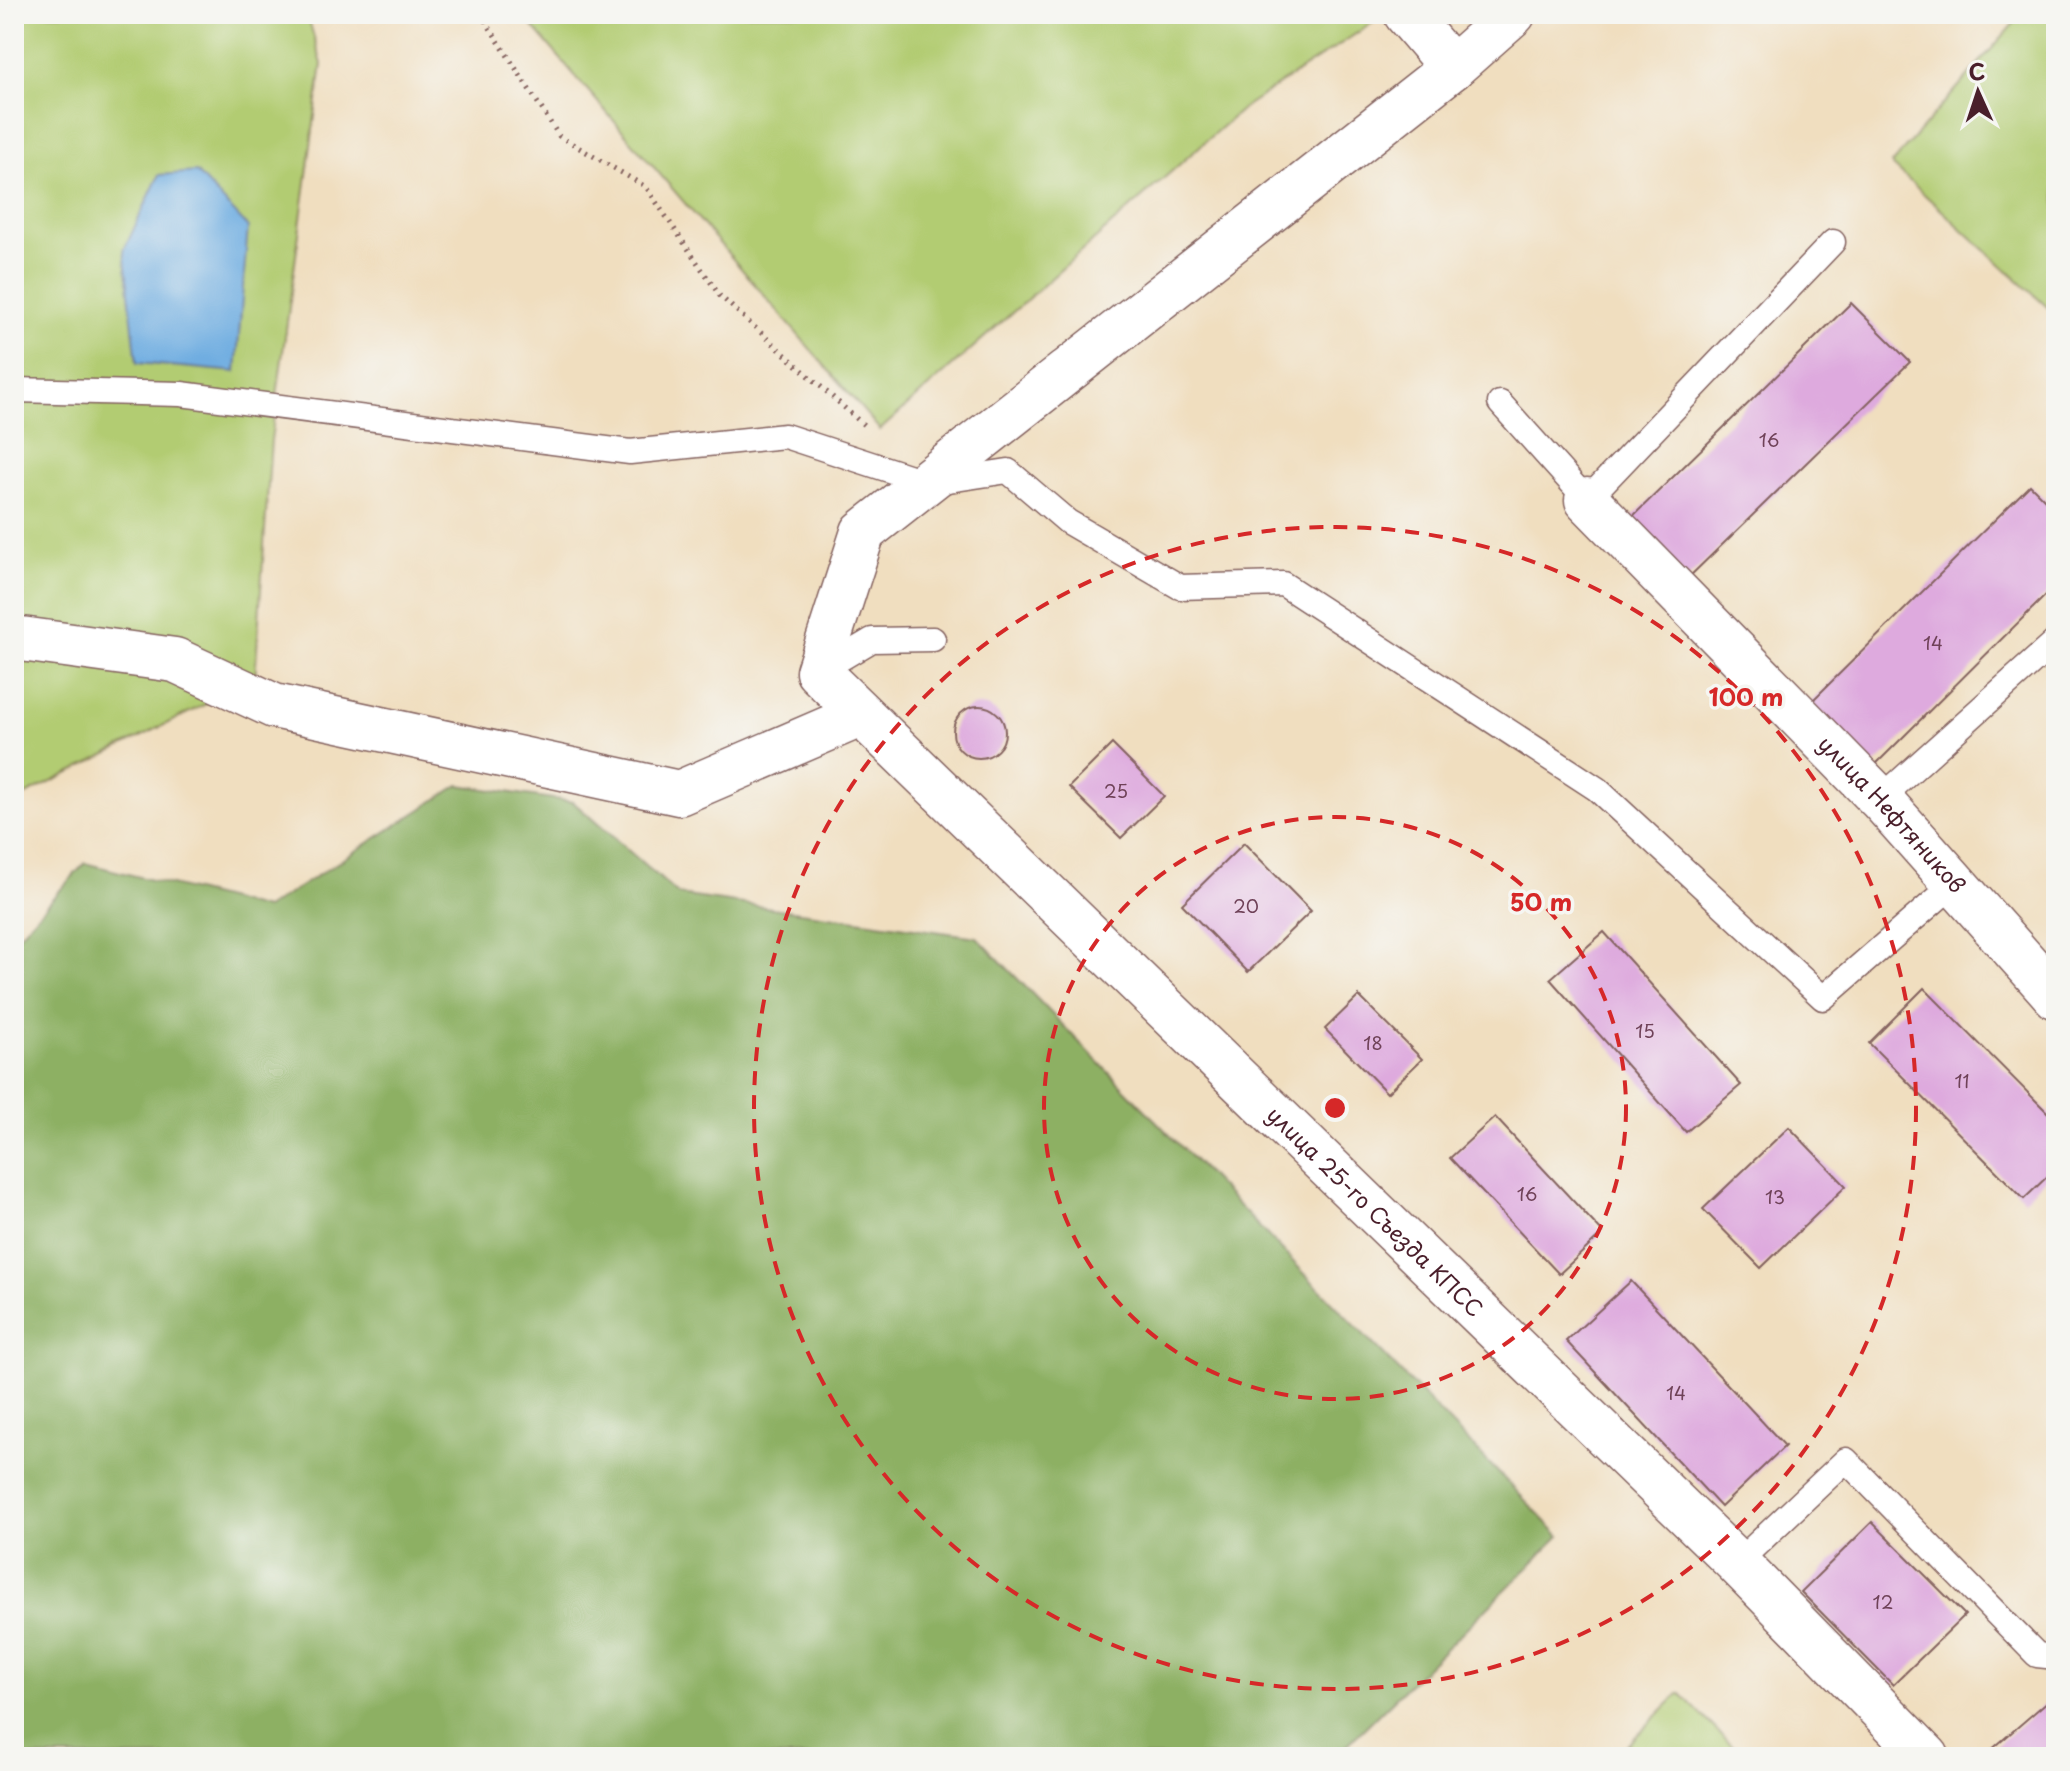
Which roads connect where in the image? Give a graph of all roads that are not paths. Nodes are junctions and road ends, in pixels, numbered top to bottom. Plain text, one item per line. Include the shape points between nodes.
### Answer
1 (1406, 14) edge
2 (1513, 14) edge
3 (1452, 68) junction
4 (1833, 242) dead end
5 (14, 390) edge
6 (1500, 403) dead end
7 (929, 483) junction
8 (1587, 500) junction
9 (14, 638) edge
10 (933, 639) dead end
11 (2056, 641) edge
12 (818, 672) junction
13 (860, 715) junction
14 (1880, 799) junction
15 (1954, 884) junction
16 (2049, 975) edge
17 (1737, 1563) junction
18 (2056, 1657) edge
19 (1927, 1757) edge

1 - 3 street
2 - 3 street
3 - 7 street
4 - 8 lane
5 - 7 lane via 181,394 630,452 785,436
6 - 8 lane
7 - 12 street via 863,532
7 - 15 lane via 1008,471 1068,522 1180,587 1283,584 1597,789 1823,998
8 - 14 street, улица Нефтяников
9 - 13 street via 175,660 274,706 679,793
10 - 12 lane via 872,640
11 - 14 lane
12 - 13 street, улица 25-го Съезда КПСС
13 - 17 street, улица 25-го Съезда КПСС
14 - 15 street, улица Нефтяников
15 - 16 street, улица Нефтяников
17 - 18 lane via 1846,1460 2037,1655
17 - 19 street, улица 25-го Съезда КПСС

